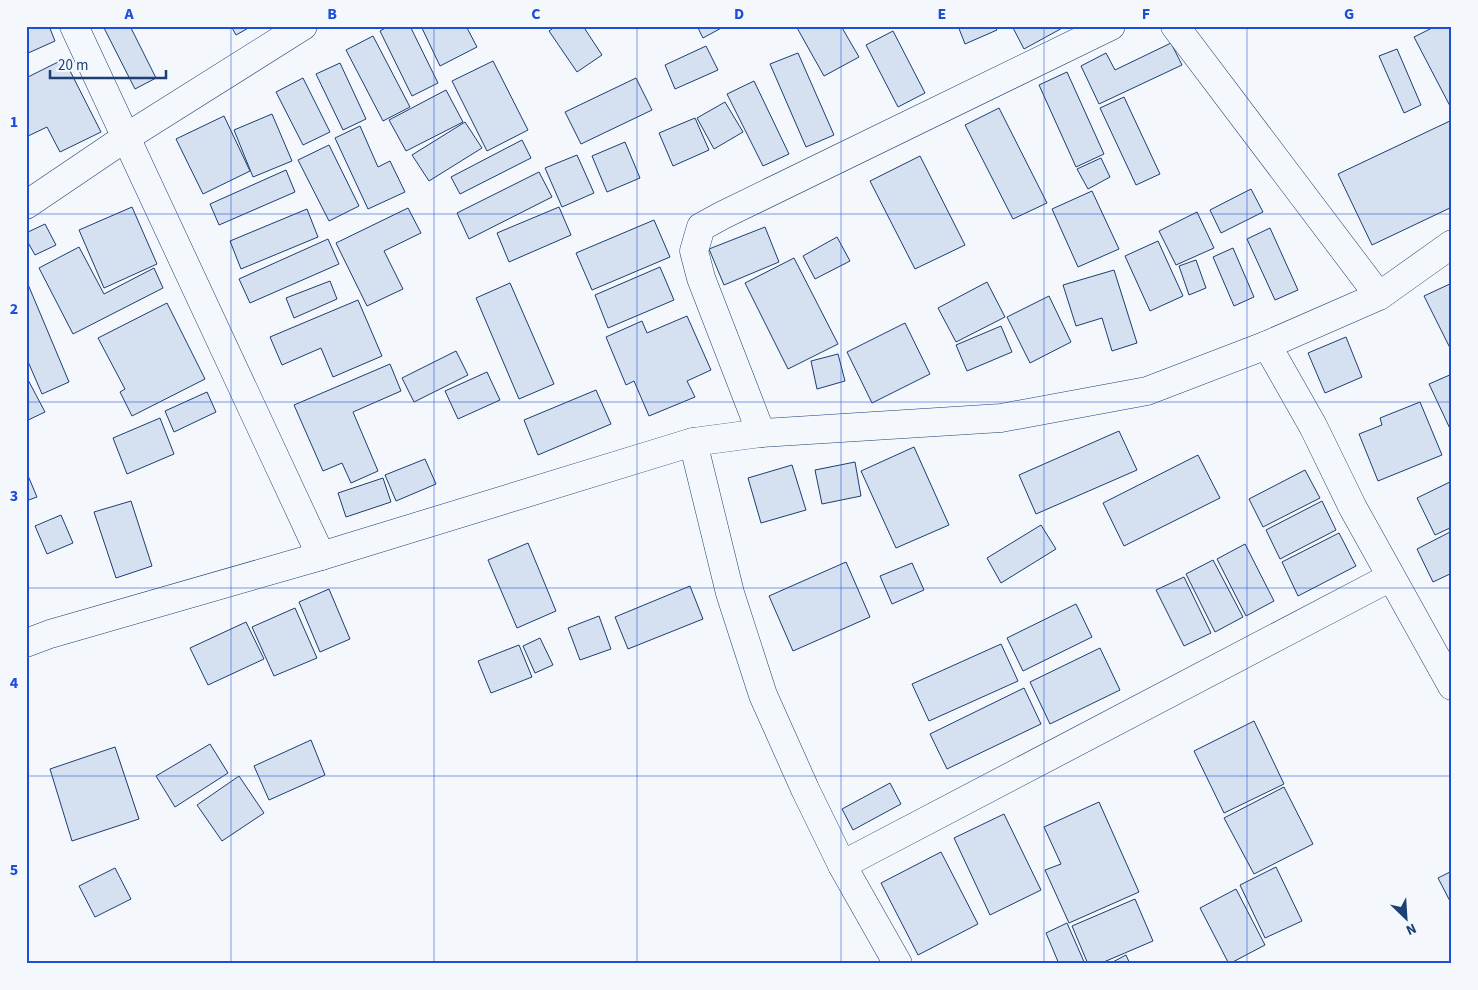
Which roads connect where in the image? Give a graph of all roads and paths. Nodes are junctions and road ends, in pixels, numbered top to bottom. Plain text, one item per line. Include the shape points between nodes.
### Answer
1 (74, 26) edge
2 (303, 26) edge
3 (1111, 26) edge
4 (1175, 26) edge
5 (125, 138) junction
6 (26, 204) edge
7 (1452, 244) edge
8 (1379, 296) junction
9 (1267, 345) junction
10 (760, 433) junction
11 (693, 442) junction
12 (321, 556) junction
13 (1391, 577) junction
14 (26, 643) edge
15 (1452, 686) edge
16 (842, 865) junction
17 (898, 964) edge

1 - 5 street
2 - 5 street
3 - 10 street via 700,227 694,251 700,278
4 - 8 street
5 - 6 street
5 - 12 street
7 - 8 street
8 - 9 street
9 - 10 street via 1148,391 1001,418
9 - 13 street
10 - 11 street
11 - 12 street
11 - 16 street via 730,593 763,695
12 - 14 street
13 - 15 street
13 - 16 street
16 - 17 street

